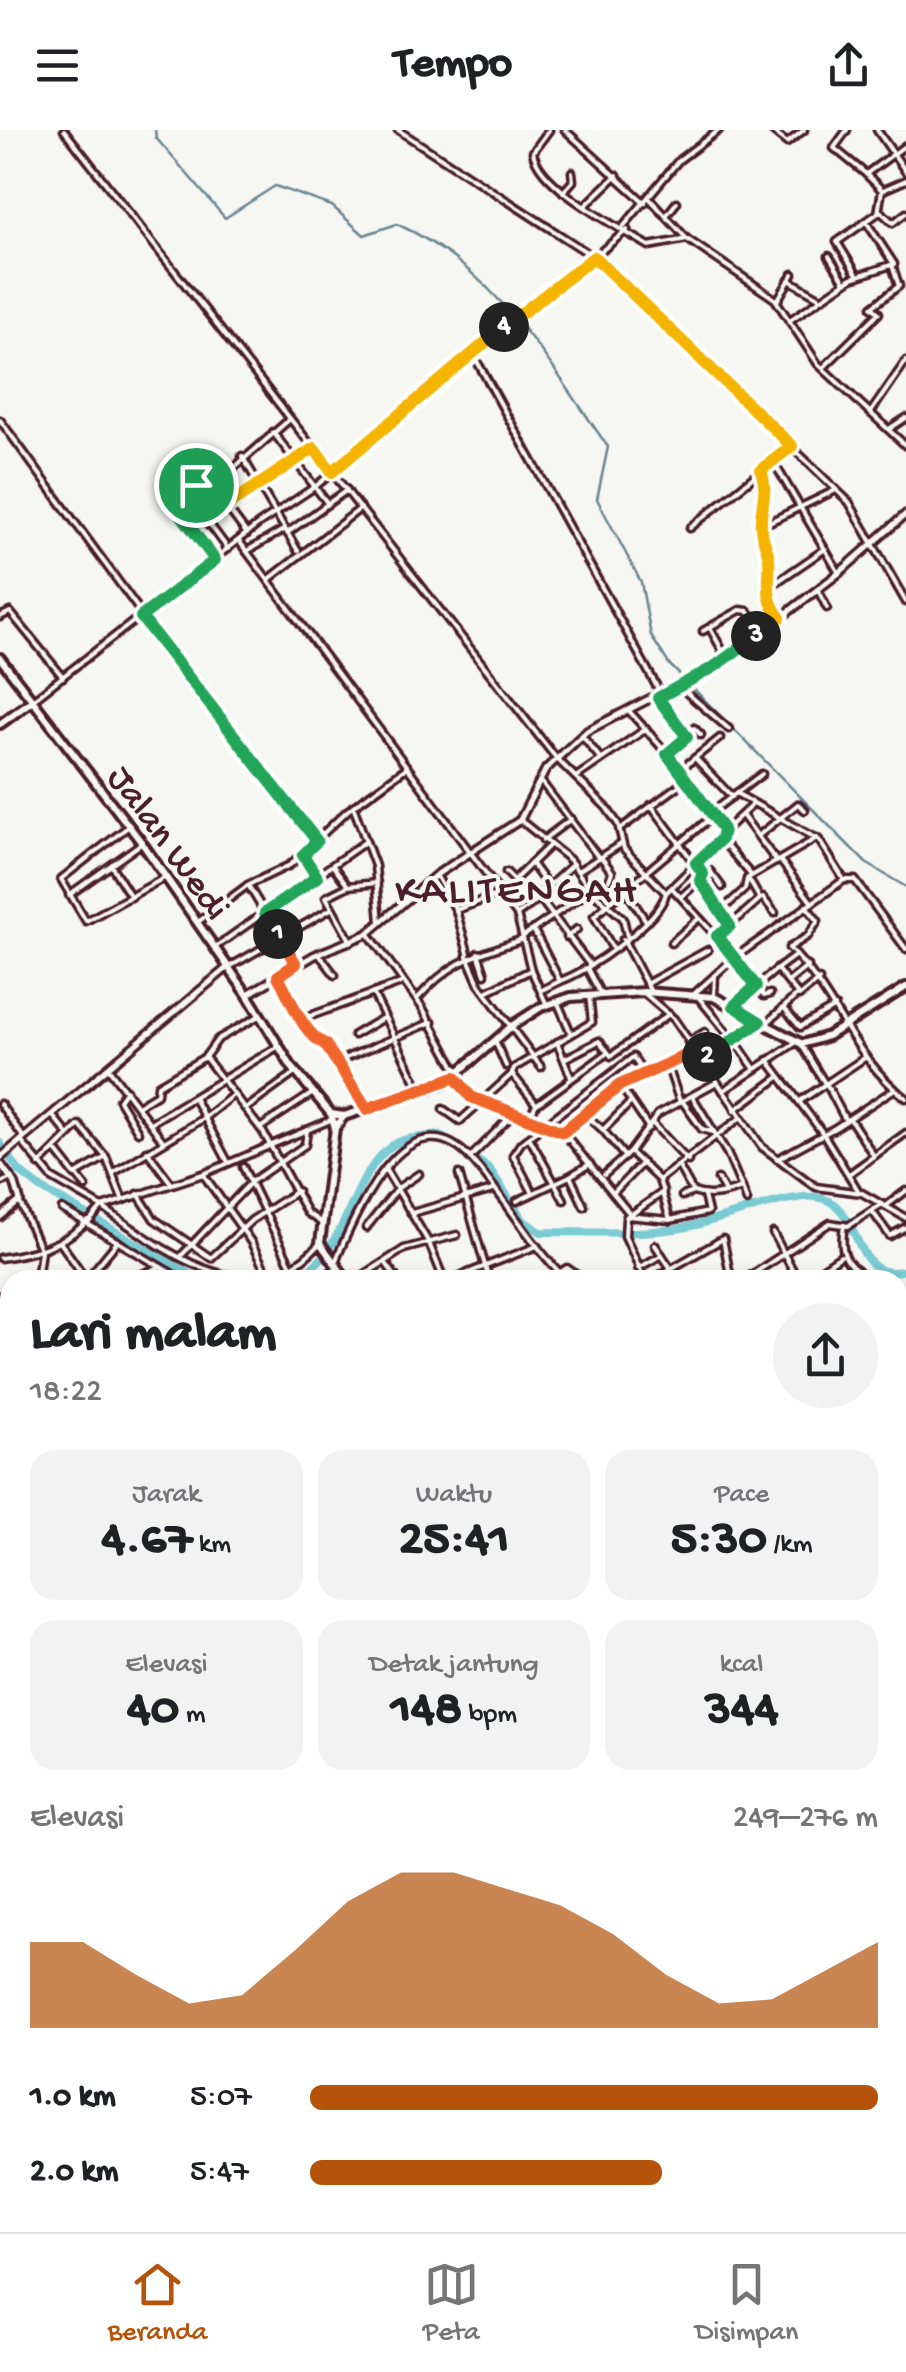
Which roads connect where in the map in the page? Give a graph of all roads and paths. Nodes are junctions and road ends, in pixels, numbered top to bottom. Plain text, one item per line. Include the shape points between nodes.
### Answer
1 (64, 130) edge
2 (398, 130) edge
3 (549, 130) edge
4 (565, 130) edge
5 (719, 130) edge
6 (772, 130) edge
7 (804, 130) edge
8 (847, 130) edge
9 (877, 130) edge
10 (906, 145) edge
11 (894, 153) junction
12 (572, 172) dead end
13 (906, 172) edge
14 (617, 174) junction
15 (866, 174) junction
16 (906, 180) edge
17 (882, 190) junction
18 (564, 192) junction
19 (647, 200) junction
20 (677, 202) dead end
21 (584, 207) junction
22 (878, 213) junction
23 (906, 213) edge
24 (666, 216) junction
25 (866, 222) junction
26 (625, 228) junction
27 (687, 239) junction
28 (829, 256) dead end
29 (594, 257) junction
30 (892, 266) junction
31 (858, 276) junction
32 (845, 282) junction
33 (819, 297) junction
34 (777, 301) junction
35 (788, 322) junction
36 (473, 354) junction
37 (906, 361) edge
38 (823, 368) junction
39 (871, 412) junction
40 (906, 418) edge
41 (290, 419) junction
42 (0, 420) edge
43 (887, 430) junction
44 (272, 432) junction
45 (792, 446) junction
46 (906, 446) edge
47 (314, 448) junction
48 (242, 456) junction
49 (297, 460) junction
50 (773, 461) junction
51 (761, 470) junction
52 (332, 472) junction
53 (260, 485) junction
54 (316, 486) junction
55 (212, 487) junction
56 (347, 490) junction
57 (836, 490) junction
58 (188, 493) junction
59 (328, 504) junction
60 (199, 506) dead end
61 (227, 506) junction
62 (800, 506) junction
63 (361, 508) junction
64 (275, 514) junction
65 (906, 514) edge
66 (207, 521) junction
67 (760, 526) junction
68 (690, 528) dead end
69 (286, 531) junction
70 (195, 532) junction
71 (247, 534) junction
72 (239, 541) junction
73 (874, 543) junction
74 (824, 548) junction
75 (228, 549) junction
76 (247, 552) junction
77 (299, 552) junction
78 (215, 560) junction
79 (839, 573) junction
80 (268, 580) junction
81 (770, 588) junction
82 (818, 590) junction
83 (906, 602) edge
84 (826, 608) dead end
85 (142, 616) junction
86 (0, 617) edge
87 (780, 618) junction
88 (710, 628) junction
89 (763, 630) junction
90 (703, 631) dead end
91 (0, 658) edge
92 (727, 659) junction
93 (2, 670) edge
94 (63, 677) junction
95 (681, 686) junction
96 (660, 697) junction
97 (33, 700) junction
98 (630, 712) junction
99 (1, 720) edge
100 (646, 729) junction
101 (729, 729) dead end
102 (685, 735) junction
103 (582, 736) junction
104 (700, 736) dead end
105 (720, 738) dead end
106 (667, 754) junction
107 (556, 758) junction
108 (695, 758) junction
109 (601, 760) junction
110 (406, 768) junction
111 (682, 769) junction
112 (762, 774) dead end
113 (574, 778) junction
114 (688, 779) junction
115 (540, 780) junction
116 (734, 795) junction
117 (651, 805) junction
118 (752, 805) junction
119 (353, 806) junction
120 (804, 810) dead end
121 (714, 812) junction
122 (742, 815) junction
123 (571, 818) junction
124 (520, 820) junction
125 (782, 820) junction
126 (129, 826) junction
127 (620, 829) junction
128 (723, 832) junction
129 (758, 836) junction
130 (817, 838) junction
131 (721, 839) junction
132 (317, 841) junction
133 (542, 841) junction
134 (366, 842) junction
135 (142, 843) junction
136 (621, 844) junction
137 (679, 844) junction
138 (550, 846) junction
139 (470, 851) junction
140 (303, 855) junction
141 (600, 857) junction
142 (779, 861) junction
143 (531, 863) junction
144 (573, 864) junction
145 (695, 864) junction
146 (111, 866) junction
147 (333, 866) junction
148 (506, 872) dead end
149 (578, 872) junction
150 (645, 872) junction
151 (436, 875) junction
152 (165, 877) junction
153 (317, 877) junction
154 (701, 877) junction
155 (749, 877) junction
156 (609, 880) dead end
157 (844, 880) junction
158 (376, 883) junction
159 (248, 885) junction
160 (548, 885) junction
161 (348, 886) junction
162 (722, 887) dead end
163 (672, 888) junction
164 (625, 889) junction
165 (591, 890) junction
166 (502, 893) junction
167 (666, 893) junction
168 (69, 895) junction
169 (131, 897) junction
170 (680, 898) junction
171 (760, 898) junction
172 (536, 901) dead end
173 (607, 904) junction
174 (809, 904) junction
175 (331, 909) junction
176 (722, 909) junction
177 (456, 910) junction
178 (265, 913) junction
179 (775, 913) dead end
180 (518, 915) junction
181 (552, 916) junction
182 (698, 919) junction
183 (197, 922) junction
184 (380, 922) junction
185 (646, 922) junction
186 (730, 926) junction
187 (533, 929) junction
188 (577, 929) dead end
189 (368, 932) junction
190 (717, 936) junction
191 (567, 937) junction
192 (280, 938) junction
193 (523, 938) junction
194 (625, 938) junction
195 (351, 942) junction
196 (670, 943) dead end
197 (214, 948) junction
198 (612, 948) junction
199 (906, 949) edge
200 (708, 950) dead end
201 (478, 953) junction
202 (318, 954) junction
203 (796, 954) junction
204 (468, 956) junction
205 (735, 959) junction
206 (296, 964) junction
207 (808, 966) junction
208 (228, 967) junction
209 (589, 967) junction
210 (777, 969) junction
211 (531, 970) junction
212 (484, 974) dead end
213 (335, 975) dead end
214 (716, 975) junction
215 (278, 976) junction
216 (820, 980) junction
217 (560, 981) junction
218 (788, 982) junction
219 (401, 983) junction
220 (756, 986) junction
221 (906, 986) edge
222 (646, 990) junction
223 (540, 991) junction
224 (373, 993) junction
225 (484, 993) junction
226 (695, 993) junction
227 (248, 994) junction
228 (770, 994) dead end
229 (588, 995) junction
230 (797, 995) junction
231 (600, 996) junction
232 (714, 996) junction
233 (416, 1000) junction
234 (557, 1001) junction
235 (547, 1004) junction
236 (734, 1006) junction
237 (835, 1007) junction
238 (784, 1008) junction
239 (669, 1014) junction
240 (261, 1015) junction
241 (384, 1018) junction
242 (302, 1019) junction
243 (432, 1022) junction
244 (762, 1024) junction
245 (513, 1025) junction
246 (845, 1026) junction
247 (705, 1032) dead end
248 (571, 1033) junction
249 (354, 1035) dead end
250 (396, 1037) junction
251 (733, 1039) junction
252 (495, 1042) junction
253 (558, 1042) junction
254 (688, 1042) junction
255 (798, 1044) junction
256 (279, 1046) junction
257 (626, 1046) junction
258 (694, 1052) junction
259 (533, 1054) junction
260 (606, 1054) junction
261 (204, 1057) junction
262 (633, 1057) junction
263 (866, 1058) junction
264 (705, 1059) junction
265 (564, 1060) junction
266 (768, 1060) junction
267 (338, 1061) junction
268 (667, 1064) junction
269 (506, 1066) dead end
270 (108, 1068) junction
271 (541, 1068) dead end
272 (755, 1070) junction
273 (295, 1073) junction
274 (643, 1073) junction
275 (512, 1074) junction
276 (457, 1076) junction
277 (780, 1076) junction
278 (572, 1077) junction
279 (223, 1078) junction
280 (717, 1082) junction
281 (825, 1083) junction
282 (620, 1087) junction
283 (725, 1089) junction
284 (894, 1089) junction
285 (126, 1090) junction
286 (420, 1090) junction
287 (312, 1093) junction
288 (234, 1094) junction
289 (692, 1096) junction
290 (194, 1098) junction
291 (906, 1098) edge
292 (480, 1100) junction
293 (682, 1102) junction
294 (800, 1102) junction
295 (630, 1103) junction
296 (0, 1104) edge
297 (536, 1104) junction
298 (139, 1105) junction
299 (246, 1109) junction
300 (367, 1109) junction
301 (736, 1109) junction
302 (442, 1110) dead end
303 (515, 1112) junction
304 (52, 1115) junction
305 (586, 1115) junction
306 (332, 1116) junction
307 (343, 1117) junction
308 (531, 1117) junction
309 (204, 1118) junction
310 (740, 1118) junction
311 (848, 1120) junction
312 (152, 1122) junction
313 (544, 1124) junction
314 (350, 1125) dead end
315 (650, 1126) junction
316 (260, 1128) junction
317 (335, 1128) junction
318 (306, 1130) junction
319 (603, 1130) junction
320 (138, 1132) dead end
321 (563, 1132) junction
322 (67, 1133) junction
323 (906, 1133) edge
324 (716, 1134) junction
325 (824, 1135) junction
326 (529, 1138) junction
327 (22, 1139) junction
328 (163, 1141) junction
329 (271, 1145) junction
330 (56, 1150) junction
331 (147, 1151) junction
332 (628, 1155) junction
333 (472, 1156) junction
334 (874, 1156) junction
335 (106, 1157) junction
336 (779, 1158) junction
337 (0, 1160) edge
338 (688, 1161) junction
339 (228, 1162) junction
340 (282, 1163) junction
341 (642, 1163) junction
342 (590, 1164) junction
343 (38, 1165) junction
344 (242, 1167) dead end
345 (679, 1167) junction
346 (385, 1170) junction
347 (113, 1173) junction
348 (76, 1174) junction
349 (202, 1174) junction
350 (419, 1174) dead end
351 (460, 1174) dead end
352 (847, 1175) junction
353 (570, 1176) junction
354 (603, 1176) junction
355 (12, 1178) junction
356 (718, 1179) dead end
357 (658, 1180) junction
358 (252, 1182) junction
359 (556, 1182) junction
360 (0, 1183) edge
361 (171, 1184) junction
362 (86, 1188) dead end
363 (398, 1188) junction
364 (742, 1188) junction
365 (494, 1189) junction
366 (297, 1191) junction
367 (615, 1191) junction
368 (906, 1191) edge
369 (693, 1192) junction
370 (533, 1193) junction
371 (858, 1193) junction
372 (138, 1194) junction
373 (662, 1194) junction
374 (726, 1194) junction
375 (682, 1196) dead end
376 (704, 1196) junction
377 (122, 1198) junction
378 (466, 1199) junction
379 (564, 1200) dead end
380 (747, 1200) dead end
381 (518, 1201) dead end
382 (20, 1202) junction
383 (882, 1205) junction
384 (226, 1206) junction
385 (584, 1206) dead end
386 (62, 1209) dead end
387 (101, 1209) junction
388 (267, 1209) junction
389 (872, 1211) junction
390 (412, 1213) junction
391 (0, 1217) edge
392 (627, 1217) junction
393 (906, 1218) edge
394 (670, 1220) junction
395 (89, 1221) junction
396 (322, 1223) junction
397 (848, 1225) junction
398 (242, 1228) junction
399 (366, 1228) dead end
400 (906, 1228) edge
401 (773, 1234) dead end
402 (458, 1235) dead end
403 (118, 1241) junction
404 (60, 1242) junction
405 (429, 1243) junction
406 (189, 1244) junction
407 (321, 1244) junction
408 (655, 1245) dead end
409 (537, 1246) junction
410 (41, 1251) junction
411 (662, 1256) junction
412 (783, 1256) junction
413 (841, 1256) dead end
414 (0, 1258) edge
415 (180, 1258) junction
416 (210, 1258) junction
417 (385, 1262) junction
418 (336, 1263) junction
419 (487, 1264) junction
420 (291, 1266) junction
421 (160, 1267) junction
422 (670, 1267) junction
423 (638, 1268) joint
424 (38, 1270) edge
425 (79, 1270) edge
426 (94, 1270) edge
427 (152, 1270) edge
428 (164, 1270) edge
429 (203, 1270) joint
430 (264, 1270) edge
431 (278, 1270) edge
432 (330, 1270) edge
433 (341, 1270) edge
434 (372, 1270) edge
435 (391, 1270) edge
436 (444, 1270) edge
437 (473, 1270) edge
438 (488, 1270) edge
439 (560, 1270) edge
440 (665, 1270) edge
441 (729, 1270) edge
442 (760, 1270) edge
443 (792, 1270) edge
444 (821, 1270) edge
445 (857, 1270) edge

1 - 41 street
2 - 29 street
3 - 18 street via 534,155
4 - 14 street
5 - 19 street via 679,160
6 - 7 street via 787,143
8 - 15 street via 834,148
9 - 11 street
10 - 11 street
11 - 13 street
11 - 15 street
12 - 18 street
14 - 19 street
14 - 21 street
15 - 17 street
16 - 17 street
17 - 22 street
18 - 21 street
19 - 24 street
19 - 26 street
20 - 24 street
21 - 26 street
22 - 23 street via 893,223
22 - 25 street
24 - 27 street
25 - 30 street
25 - 31 street via 837,242
26 - 27 street via 654,247
26 - 29 street
27 - 34 street
28 - 32 street
29 - 36 street
29 - 45 street
30 - 31 street
30 - 38 street via 899,286 874,302 879,313
31 - 32 street
32 - 33 street
33 - 34 street via 791,277
33 - 35 street
34 - 35 street
35 - 38 street
36 - 52 street
36 - 96 street
37 - 39 street
38 - 39 street
39 - 43 street
40 - 43 street
41 - 44 street
41 - 47 street
42 - 85 street
43 - 46 street
44 - 48 street
44 - 49 street
45 - 50 street
45 - 57 street
47 - 49 street
47 - 52 street
48 - 53 street
48 - 55 street
49 - 53 street
49 - 54 street
50 - 51 street
50 - 62 street
51 - 67 street via 767,494
51 - 68 street
52 - 54 street
52 - 56 street
53 - 61 street
53 - 64 street
54 - 59 street
54 - 64 street
55 - 58 street via 201,478
55 - 61 street
56 - 59 street
56 - 63 street
57 - 62 street
57 - 73 street
58 - 60 street
58 - 70 street via 174,505
59 - 69 street
61 - 66 street
61 - 71 street
62 - 67 street
62 - 74 street
63 - 77 street
63 - 107 street
64 - 69 street
64 - 71 street
65 - 73 street
66 - 70 street
66 - 75 street
67 - 81 street
69 - 76 street
69 - 77 street
70 - 78 street
71 - 72 street
72 - 75 street
72 - 76 street
73 - 79 street
73 - 83 street
74 - 79 street
74 - 81 street
75 - 78 street
76 - 80 street
77 - 80 street
78 - 85 street
79 - 82 street
80 - 110 street
81 - 87 street via 769,603
82 - 84 street
82 - 87 street
85 - 94 street
85 - 132 street
86 - 94 street via 14,616
87 - 89 street
88 - 89 street via 744,610
88 - 90 street
88 - 92 street
89 - 92 street
91 - 93 main road, Jalan Wedi
92 - 95 street
93 - 97 main road, Jalan Wedi
94 - 97 street
95 - 96 street
95 - 101 street
96 - 98 street
96 - 102 street
97 - 99 main road
97 - 126 main road, Jalan Wedi
98 - 100 street
98 - 103 street
100 - 106 street
100 - 109 street
102 - 104 street via 694,728
102 - 106 street
103 - 107 street
103 - 109 street
105 - 108 street
106 - 111 street
107 - 113 street
107 - 115 street
108 - 111 street
108 - 116 street
109 - 113 street
110 - 119 street
110 - 139 street
111 - 114 street
112 - 116 street
113 - 127 street
114 - 117 street
114 - 121 street
115 - 123 street
115 - 124 street
116 - 118 street
116 - 121 street
117 - 127 street
117 - 137 street
118 - 122 street
118 - 125 street
119 - 132 street
119 - 134 street
120 - 125 street via 798,804
121 - 128 street
121 - 137 street
122 - 128 street
122 - 129 street
123 - 133 street
123 - 141 street
124 - 133 street
124 - 139 street
125 - 129 street
125 - 130 street
126 - 135 main road, Jalan Wedi
126 - 168 street via 62,878
127 - 136 street
128 - 131 street
129 - 142 street
130 - 142 street
130 - 157 street
131 - 145 street
131 - 155 street
132 - 140 street
133 - 138 street
134 - 147 street
134 - 158 street
135 - 146 street
135 - 152 main road, Jalan Wedi
136 - 141 street
136 - 150 street
137 - 145 street
137 - 150 street
138 - 143 street
138 - 144 street
139 - 151 street
139 - 166 street
140 - 153 street
140 - 159 street
141 - 149 street
141 - 156 street via 612,872
142 - 155 street
142 - 174 street
143 - 148 street via 514,880
143 - 160 street
144 - 149 street
144 - 160 street
145 - 154 street
145 - 163 street
146 - 168 street
146 - 169 street
147 - 153 street
147 - 161 street
149 - 165 street
150 - 164 street
150 - 167 street
151 - 177 street
151 - 184 street
152 - 169 street
152 - 183 main road, Jalan Wedi
153 - 178 street
154 - 162 street via 710,871
154 - 170 street
154 - 176 street
155 - 171 street
155 - 176 street
157 - 174 street
157 - 199 street via 855,880
158 - 161 street
158 - 184 street
159 - 178 street
159 - 183 street
160 - 181 street via 538,895
161 - 175 street via 326,897
163 - 167 street
163 - 170 street
164 - 173 street
164 - 185 street
165 - 173 street
165 - 181 street
166 - 177 street
166 - 180 street
167 - 185 street via 662,908
168 - 169 street via 87,922
170 - 182 street
171 - 179 street
171 - 186 street
172 - 180 street
173 - 194 street via 627,925
173 - 198 street via 593,917
174 - 203 street via 818,921 790,945
174 - 205 street
175 - 192 street
175 - 195 street
176 - 186 street
177 - 204 street
178 - 192 street
178 - 197 street
180 - 193 street
181 - 187 street
181 - 191 street
182 - 190 street
182 - 196 street
183 - 197 main road, Jalan Wedi
184 - 189 street
185 - 194 street
186 - 190 street
187 - 193 street
187 - 217 street
188 - 191 street
189 - 195 street
189 - 219 street
190 - 205 street
191 - 209 street
192 - 206 street
192 - 208 street
193 - 201 street
193 - 211 street
194 - 198 street
194 - 222 street
195 - 202 street
197 - 208 main road, Jalan Wedi
198 - 209 street
200 - 222 street
201 - 204 street
201 - 212 street
202 - 206 street
202 - 213 street
203 - 207 street
203 - 210 street
204 - 225 street
204 - 233 street via 442,971
205 - 214 street
205 - 220 street
206 - 215 street
207 - 216 street
207 - 218 street
208 - 227 main road, Jalan Wedi
208 - 270 street
209 - 217 street
209 - 231 street
210 - 218 street
210 - 220 street
211 - 223 street
211 - 225 street
214 - 226 street
214 - 232 street
215 - 227 street
215 - 242 street
216 - 230 street
216 - 237 street
217 - 223 street
218 - 230 street
219 - 224 street
219 - 233 street
220 - 228 street
220 - 236 street
221 - 246 main road
222 - 226 main road
222 - 231 main road
222 - 239 street
223 - 235 street
224 - 241 street
224 - 242 street
225 - 245 street
226 - 232 main road
226 - 251 street
227 - 240 main road, Jalan Wedi
229 - 231 main road
229 - 234 main road
229 - 248 street via 593,1021
230 - 238 street
232 - 236 main road
233 - 243 street
234 - 235 main road
234 - 248 street
235 - 245 main road
236 - 244 main road
237 - 238 street via 801,1027
237 - 246 street
238 - 244 street
239 - 254 street
239 - 257 street
240 - 256 main road, Jalan Wedi
240 - 261 street via 218,1039
241 - 249 street
241 - 250 street
242 - 267 street
243 - 250 street
243 - 276 street
244 - 251 street
244 - 255 main road
245 - 252 main road
245 - 259 street
246 - 255 main road
246 - 263 street
247 - 254 street
248 - 253 street
250 - 267 street
250 - 286 street
251 - 264 street
251 - 272 street
252 - 269 street
252 - 276 main road
253 - 259 street
253 - 265 street
254 - 258 street
255 - 266 street
255 - 281 street
256 - 273 main road, Jalan Wedi
256 - 279 street
257 - 260 street
257 - 262 street
258 - 264 street
258 - 268 street
259 - 271 street
259 - 275 street
260 - 265 street via 599,1041
260 - 278 street
261 - 279 street
261 - 298 street
262 - 274 street
262 - 313 street
263 - 281 street
263 - 284 street
264 - 280 street
265 - 278 street
266 - 272 street
266 - 277 street
267 - 300 street
268 - 274 street
268 - 293 street
270 - 285 street
270 - 304 street
272 - 283 street
273 - 287 main road, Jalan Wedi
273 - 299 street
274 - 282 street
275 - 292 street
275 - 297 street
276 - 286 main road
276 - 292 street via 465,1094
277 - 294 street
277 - 301 street
278 - 297 street
279 - 288 street
279 - 290 street
280 - 283 street
280 - 289 street
281 - 294 street
281 - 311 street
282 - 295 street
282 - 305 street
283 - 301 street
284 - 291 street
284 - 311 street
285 - 298 street
285 - 320 street via 119,1100
286 - 300 main road
287 - 306 main road, Jalan Wedi
287 - 316 street
288 - 299 street
288 - 309 street
289 - 293 street
289 - 324 street
290 - 309 street
290 - 312 street
292 - 302 street via 458,1122
292 - 303 street
293 - 315 street
293 - 324 street via 702,1129
294 - 325 street
295 - 315 street
295 - 319 street
296 - 327 street
297 - 308 street
298 - 312 street
299 - 316 street
300 - 307 main road
301 - 310 street
303 - 308 street
303 - 333 street
304 - 322 street
304 - 327 street
305 - 319 street
305 - 321 street
306 - 307 main road
306 - 317 main road
306 - 318 street
307 - 314 street
307 - 317 main road
308 - 313 street
309 - 328 street
309 - 339 street
310 - 324 street
310 - 336 street
311 - 325 street
311 - 334 street
312 - 328 street
313 - 321 street
313 - 326 street
315 - 332 street
315 - 338 street
316 - 329 street
317 - 396 main road
318 - 329 street
318 - 340 street via 306,1143
319 - 332 street
321 - 342 street
322 - 330 street
322 - 335 street via 83,1126
323 - 334 street
324 - 338 street
324 - 364 street
325 - 336 street
325 - 352 street
326 - 359 street
326 - 370 street via 513,1155
327 - 337 street
327 - 343 street
328 - 331 street
329 - 339 street
329 - 340 street
330 - 343 street
330 - 348 street
331 - 347 street
331 - 361 street
332 - 341 street
332 - 354 street
333 - 346 street via 442,1142 416,1140
333 - 365 street
334 - 352 street
335 - 347 street
335 - 348 street
336 - 371 street via 816,1187
337 - 355 street
338 - 345 street
339 - 349 street
340 - 358 street
340 - 366 street
341 - 357 street
341 - 367 street
342 - 353 street
342 - 354 street
343 - 387 street
344 - 358 street
345 - 357 street
345 - 369 street
346 - 363 street
346 - 418 street via 360,1206
347 - 377 street
348 - 362 street
349 - 361 street
349 - 384 street
350 - 363 street
351 - 378 street
352 - 371 street
353 - 359 street
353 - 385 street
354 - 367 street
355 - 360 street
355 - 382 street
356 - 374 street
357 - 373 street
358 - 384 street
358 - 388 street
359 - 370 street
359 - 379 street
361 - 372 street
363 - 390 street
363 - 399 street
364 - 374 street
364 - 380 street
365 - 378 street
365 - 409 street
366 - 388 street
366 - 396 street via 309,1216
367 - 392 street
368 - 383 street
369 - 375 street
369 - 376 street
370 - 381 street
371 - 383 street
372 - 377 street
372 - 406 street via 154,1218
373 - 392 street
373 - 394 street
374 - 376 street
376 - 394 street via 705,1215
377 - 387 street
378 - 390 street
378 - 419 street
382 - 391 street
382 - 410 street
383 - 389 street
383 - 393 street
384 - 398 street
384 - 406 street
386 - 395 street
387 - 395 street
387 - 415 street
388 - 398 street
388 - 420 street
389 - 397 street
389 - 400 street via 890,1236
390 - 405 street
392 - 394 street
392 - 423 street
395 - 403 street
395 - 404 street
396 - 407 main road
397 - 412 street via 830,1223
397 - 445 street via 841,1245
398 - 416 street
398 - 430 street
401 - 412 street
402 - 405 street
403 - 421 street
403 - 426 street
404 - 410 street
404 - 425 street
405 - 417 street
405 - 436 street
406 - 415 street
406 - 416 street
407 - 418 main road
407 - 420 street
408 - 411 street
409 - 419 street
409 - 439 street
410 - 414 street
410 - 424 street
411 - 422 street
411 - 423 street
412 - 442 street
412 - 443 street
413 - 444 street
415 - 429 street
416 - 429 street
417 - 434 street
417 - 435 street
418 - 432 street
418 - 433 main road
419 - 437 street
419 - 438 street
420 - 431 street
421 - 427 street
421 - 428 street
422 - 440 street
422 - 441 street via 723,1239

